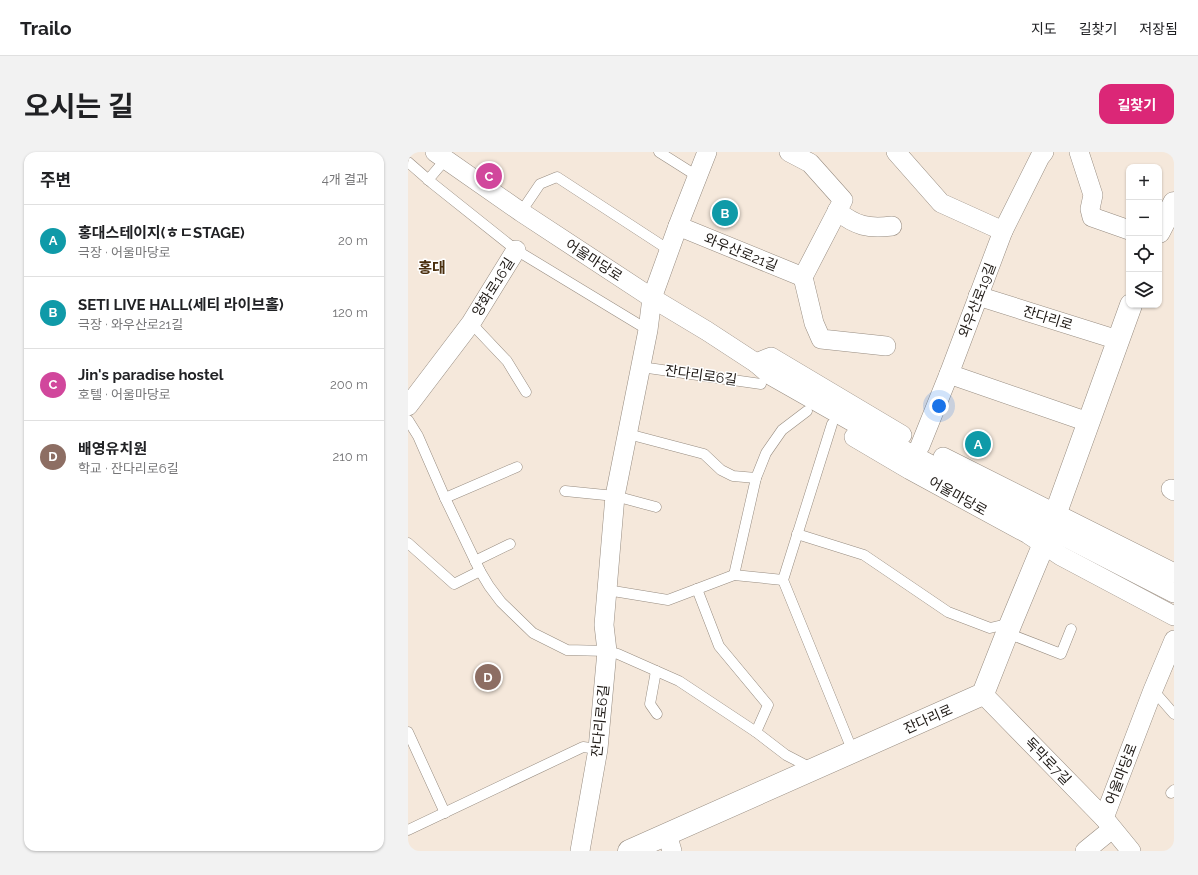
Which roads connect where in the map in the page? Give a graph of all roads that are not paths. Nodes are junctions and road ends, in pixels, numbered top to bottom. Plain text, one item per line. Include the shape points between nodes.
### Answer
1 (659, 152) edge
2 (708, 152) edge
3 (789, 152) edge
4 (896, 152) edge
5 (1079, 152) edge
6 (1039, 154) edge
7 (440, 156) edge
8 (408, 162) edge
9 (697, 176) junction
10 (428, 180) junction
11 (1174, 203) edge
12 (521, 212) junction
13 (837, 212) junction
14 (678, 226) junction
15 (892, 226) dead end
16 (1162, 226) edge
17 (1126, 229) edge
18 (1003, 231) junction
19 (516, 250) junction
20 (669, 250) junction
21 (803, 277) junction
22 (978, 296) junction
23 (652, 298) junction
24 (1130, 308) edge
25 (470, 323) junction
26 (648, 330) junction
27 (1118, 340) junction
28 (886, 346) dead end
29 (756, 363) junction
30 (640, 367) junction
31 (949, 374) junction
32 (761, 384) junction
33 (526, 392) dead end
34 (408, 406) edge
35 (807, 411) junction
36 (408, 420) edge
37 (1088, 422) junction
38 (832, 424) junction
39 (628, 434) junction
40 (920, 446) junction
41 (517, 467) dead end
42 (756, 478) junction
43 (565, 490) dead end
44 (615, 496) junction
45 (445, 498) junction
46 (656, 507) dead end
47 (1050, 528) junction
48 (797, 534) junction
49 (408, 543) edge
50 (510, 544) dead end
51 (475, 561) junction
52 (480, 571) junction
53 (1174, 573) edge
54 (734, 575) junction
55 (782, 580) junction
56 (697, 589) junction
57 (607, 590) junction
58 (1174, 593) edge
59 (1174, 616) edge
60 (1009, 628) junction
61 (1071, 629) dead end
62 (1174, 640) edge
63 (607, 651) junction
64 (656, 671) junction
65 (1153, 690) junction
66 (983, 694) junction
67 (657, 714) dead end
68 (1174, 714) edge
69 (408, 732) edge
70 (756, 732) junction
71 (598, 749) junction
72 (853, 752) junction
73 (814, 769) junction
74 (445, 813) junction
75 (1108, 824) junction
76 (408, 830) edge
77 (669, 843) edge
78 (580, 851) edge
79 (629, 851) edge
80 (1085, 851) edge
81 (1131, 851) edge

1 - 9 lane
2 - 9 street
3 - 13 street via 810,163 843,200
4 - 18 street via 941,202
5 - 17 street via 1093,195 1090,209 1092,217
6 - 18 street, 와우산로19길
7 - 10 lane
7 - 12 street, 어울마당로
8 - 10 lane
9 - 14 street
10 - 19 lane
11 - 16 street
12 - 20 lane via 540,184 557,176
12 - 23 street, 어울마당로
13 - 15 street via 858,224 875,228
13 - 21 street
14 - 20 street
14 - 21 street, 와우산로21길
18 - 22 street, 와우산로19길
19 - 25 street, 양화로16길
19 - 26 lane
20 - 23 street
21 - 28 street via 814,323 821,339
22 - 27 street, 잔다리로
22 - 31 street, 와우산로19길
23 - 26 street, 잔다리로6길
23 - 29 street, 어울마당로
24 - 27 street
25 - 33 lane, 양화로16길 via 507,361
25 - 34 street, 양화로16길
26 - 30 street, 잔다리로6길
27 - 37 street
29 - 32 street
29 - 40 street, 어울마당로 via 771,357
29 - 47 street via 770,376
30 - 32 lane, 잔다리로6길
30 - 39 street, 잔다리로6길
31 - 37 street
31 - 40 street, 와우산로19길
32 - 35 street, 어울마당로
35 - 38 street, 어울마당로
35 - 42 lane via 782,430 766,453
36 - 45 lane via 418,436
37 - 47 street
38 - 47 street, 어울마당로 via 910,470
38 - 48 lane
39 - 42 lane via 704,454 733,476
39 - 44 street, 잔다리로6길
40 - 47 street, 어울마당로
41 - 45 lane
42 - 54 lane
43 - 44 lane
44 - 46 lane
44 - 57 street, 잔다리로6길
45 - 51 lane
47 - 53 street, 어울마당로
47 - 58 street
47 - 59 street, 어울마당로 via 1061,556
47 - 60 street
48 - 55 lane
48 - 60 lane via 864,555 948,612 990,628
49 - 52 lane via 454,584
50 - 51 lane
51 - 52 lane
52 - 63 lane via 501,602 533,633 568,650
54 - 55 lane
54 - 56 lane
55 - 72 lane
56 - 57 lane via 668,600
56 - 70 lane via 719,646 768,705
57 - 63 street, 잔다리로6길 via 604,625
60 - 61 lane via 1061,654
60 - 66 street
62 - 65 street, 어울마당로
63 - 64 lane
63 - 71 street, 잔다리로6길
64 - 67 lane via 650,704
64 - 70 lane via 679,681
65 - 68 lane
65 - 75 street, 어울마당로
66 - 72 street, 잔다리로
66 - 75 street, 독막로7길
69 - 74 lane
70 - 73 lane via 786,755
71 - 74 lane via 583,747
71 - 78 street, 잔다리로6길
72 - 73 street, 잔다리로
73 - 77 street, 잔다리로
74 - 76 lane
75 - 80 street
75 - 81 street, 독막로7길
77 - 79 street, 잔다리로

